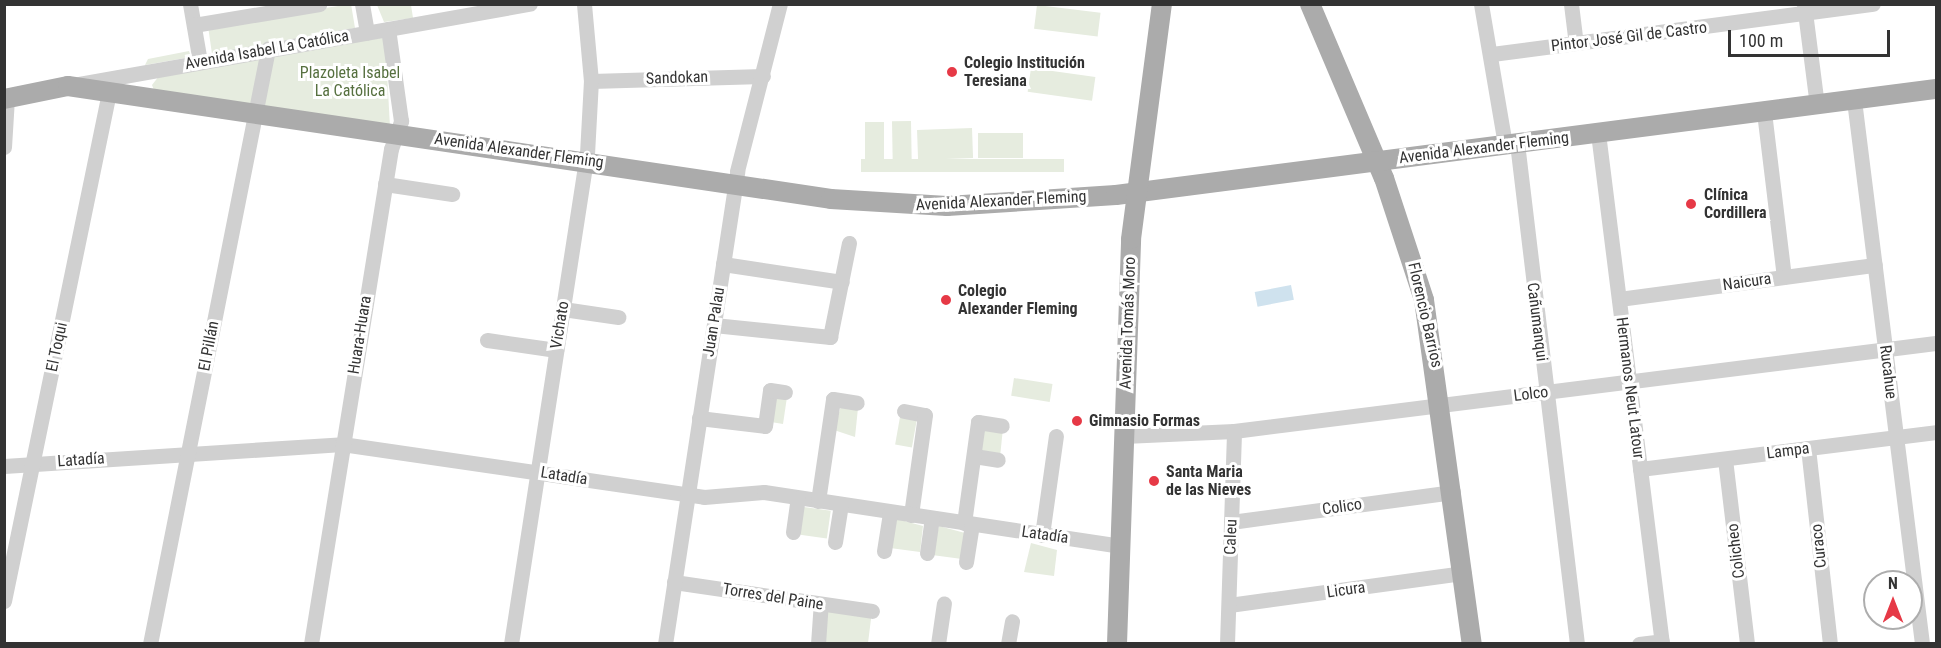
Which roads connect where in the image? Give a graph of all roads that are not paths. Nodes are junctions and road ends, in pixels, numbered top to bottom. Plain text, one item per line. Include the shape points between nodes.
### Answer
1 (190, 4) edge
2 (319, 4) edge
3 (362, 4) edge
4 (530, 4) edge
5 (584, 4) edge
6 (780, 4) edge
7 (1162, 4) edge
8 (1310, 4) edge
9 (1481, 4) edge
10 (1570, 4) edge
11 (1873, 4) edge
12 (1805, 9) edge
13 (194, 25) junction
14 (388, 29) junction
15 (367, 33) junction
16 (1576, 44) junction
17 (268, 49) junction
18 (1492, 54) junction
19 (200, 62) junction
20 (763, 76) junction
21 (591, 81) junction
22 (68, 86) junction
23 (1936, 89) edge
24 (109, 92) junction
25 (1936, 95) edge
26 (6, 99) edge
27 (1854, 100) junction
28 (1818, 105) junction
29 (1764, 112) junction
30 (255, 113) junction
31 (1598, 133) junction
32 (396, 134) junction
33 (1511, 144) junction
34 (4, 147) edge
35 (586, 161) junction
36 (1377, 161) junction
37 (735, 183) junction
38 (385, 184) junction
39 (1136, 192) junction
40 (452, 194) dead end
41 (849, 243) dead end
42 (723, 264) junction
43 (1875, 265) junction
44 (1784, 277) junction
45 (842, 282) junction
46 (1619, 299) junction
47 (563, 309) junction
48 (618, 317) dead end
49 (714, 325) junction
50 (487, 340) dead end
51 (1936, 343) edge
52 (556, 350) junction
53 (1886, 350) junction
54 (1629, 382) junction
55 (785, 392) dead end
56 (1545, 392) junction
57 (857, 403) dead end
58 (1443, 405) junction
59 (904, 411) dead end
60 (699, 418) junction
61 (1002, 426) dead end
62 (1234, 431) junction
63 (1936, 432) edge
64 (1056, 436) dead end
65 (1124, 436) junction
66 (1896, 437) junction
67 (342, 444) junction
68 (1808, 448) junction
69 (187, 453) junction
70 (974, 456) junction
71 (1725, 459) junction
72 (998, 460) dead end
73 (33, 463) junction
74 (4, 466) edge
75 (1640, 469) junction
76 (537, 472) junction
77 (1453, 492) junction
78 (688, 495) junction
79 (798, 498) junction
80 (818, 501) junction
81 (841, 505) junction
82 (890, 512) junction
83 (911, 515) junction
84 (932, 518) junction
85 (1231, 522) junction
86 (968, 524) junction
87 (794, 532) dead end
88 (1042, 535) junction
89 (834, 542) dead end
90 (1120, 546) junction
91 (884, 551) dead end
92 (927, 553) dead end
93 (966, 562) dead end
94 (1464, 573) junction
95 (674, 582) junction
96 (4, 601) edge
97 (944, 603) dead end
98 (1228, 604) junction
99 (821, 605) junction
100 (872, 611) dead end
101 (1012, 621) dead end
102 (1662, 642) edge
103 (150, 644) edge
104 (311, 644) edge
105 (511, 644) edge
106 (665, 644) edge
107 (818, 644) edge
108 (938, 644) edge
109 (1008, 644) edge
110 (1117, 644) edge
111 (1227, 644) edge
112 (1472, 644) edge
113 (1577, 644) edge
114 (1638, 644) edge
115 (1747, 644) edge
116 (1830, 644) edge
117 (1922, 644) edge

1 - 13 street
2 - 13 street
3 - 15 street
4 - 14 street, Avenida Isabel La Católica
5 - 21 street, Vichato
6 - 20 street, Juan Palau
7 - 39 main road, Avenida Tomás Moro
8 - 36 main road, Florencio Barrios
9 - 18 street, Cañumanqui
10 - 16 street
11 - 12 street, Pintor José Gil de Castro
12 - 16 street, Pintor José Gil de Castro
12 - 28 street
13 - 19 street
14 - 15 street, Avenida Isabel La Católica
14 - 32 street, Huara-Huara via 401,121
15 - 17 street, Avenida Isabel La Católica
16 - 18 street, Pintor José Gil de Castro
17 - 19 street, Avenida Isabel La Católica
17 - 30 street, El Pillán
18 - 33 street, Cañumanqui
19 - 22 street, Avenida Isabel La Católica
20 - 21 street, Sandokan
20 - 37 street, Juan Palau
21 - 35 street, Vichato
22 - 24 main road, Avenida Alexander Fleming
22 - 26 main road, Avenida Isabel La Católica
23 - 25 street
23 - 27 main road, Avenida Alexander Fleming
24 - 30 main road, Avenida Alexander Fleming
24 - 73 street, El Toqui
26 - 34 street
27 - 28 main road, Avenida Alexander Fleming
27 - 43 street, Rucahue
28 - 29 main road, Avenida Alexander Fleming
29 - 31 main road, Avenida Alexander Fleming
29 - 44 street
30 - 32 main road, Avenida Alexander Fleming
30 - 69 street, El Pillán
31 - 33 main road, Avenida Alexander Fleming
31 - 46 street, Hermanos Neut Latour
32 - 35 main road, Avenida Alexander Fleming
32 - 38 street, Huara-Huara
33 - 36 main road, Avenida Alexander Fleming
33 - 56 street, Cañumanqui
35 - 37 main road, Avenida Alexander Fleming
35 - 47 street, Vichato
36 - 39 main road, Avenida Alexander Fleming
36 - 58 main road, Florencio Barrios via 1416,270
37 - 39 main road, Avenida Alexander Fleming via 908,206
37 - 42 street, Juan Palau
38 - 40 street
38 - 67 street, Huara-Huara
39 - 65 main road, Avenida Tomás Moro
41 - 45 street
42 - 45 street
42 - 49 street, Juan Palau
43 - 44 street, Naicura
43 - 53 street, Rucahue
44 - 46 street, Naicura
45 - 49 street via 830,337
46 - 54 street, Hermanos Neut Latour
47 - 48 street
47 - 52 street, Vichato
49 - 60 street, Juan Palau
50 - 52 street
51 - 53 street, Lolco
52 - 76 street, Vichato
53 - 54 street, Lolco
53 - 66 street, Rucahue
54 - 56 street, Lolco
54 - 75 street, Hermanos Neut Latour
55 - 60 street via 770,390 770,427
56 - 58 street, Lolco
56 - 113 street, Cañumanqui
57 - 80 street via 832,399
58 - 62 street, Lolco
58 - 77 main road, Florencio Barrios
59 - 83 street via 925,415
60 - 78 street, Juan Palau
61 - 70 street via 978,422
62 - 65 street, Lolco
62 - 85 street, Caleu
63 - 66 street, Lampa
64 - 88 street
65 - 90 main road, Avenida Tomás Moro
66 - 68 street, Lampa
66 - 117 street, Rucahue
67 - 69 street, Latadía
67 - 76 street, Latadía
67 - 104 street, Huara-Huara
68 - 71 street, Lampa
68 - 116 street, Curaco
69 - 73 street, Latadía
69 - 103 street, El Pillán
70 - 72 street
70 - 86 street
71 - 75 street, Lampa
71 - 115 street, Colicheo
73 - 74 street, Latadía
73 - 96 street, El Toqui
75 - 102 street, Hermanos Neut Latour
76 - 78 street, Latadía
76 - 105 street, Vichato
77 - 85 street, Colico
77 - 94 main road, Florencio Barrios
78 - 79 street, Latadía via 752,492
78 - 95 street, Juan Palau
79 - 80 street, Latadía
79 - 87 street
80 - 81 street, Latadía
81 - 82 street, Latadía
81 - 89 street
82 - 83 street, Latadía
82 - 91 street
83 - 84 street, Latadía
84 - 86 street, Latadía
84 - 92 street
85 - 98 street, Caleu
86 - 88 street, Latadía
86 - 93 street
88 - 90 street, Latadía
90 - 110 main road, Avenida Tomás Moro
94 - 98 street, Licura
94 - 112 main road, Florencio Barrios
95 - 99 street, Torres del Paine
95 - 106 street, Juan Palau
97 - 108 street
98 - 111 street, Caleu
99 - 100 street, Torres del Paine
99 - 107 street
101 - 109 street
102 - 114 street

